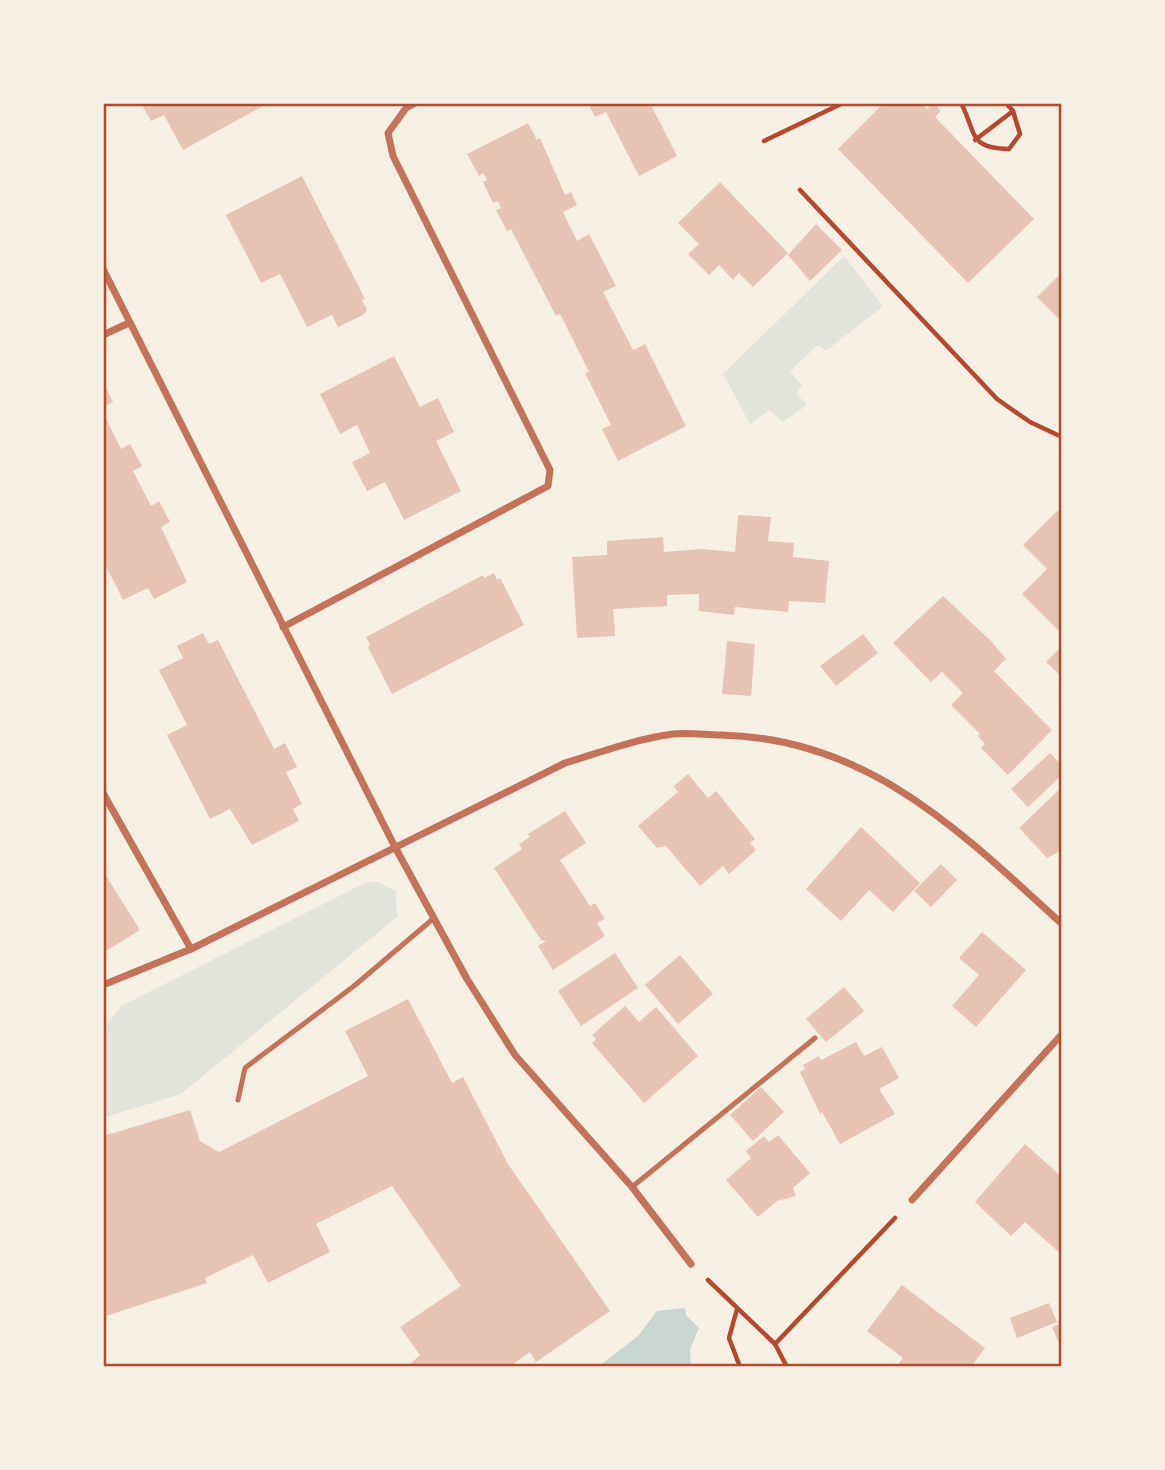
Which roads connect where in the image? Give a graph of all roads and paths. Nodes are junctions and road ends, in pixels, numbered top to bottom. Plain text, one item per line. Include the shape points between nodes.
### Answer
1 (415, 103) edge
2 (843, 103) edge
3 (961, 103) edge
4 (1006, 103) edge
5 (1013, 111) junction
6 (764, 141) dead end
7 (974, 141) junction
8 (800, 190) dead end
9 (103, 270) edge
10 (128, 323) junction
11 (103, 335) edge
12 (1062, 437) edge
13 (283, 627) junction
14 (103, 793) edge
15 (395, 847) junction
16 (434, 918) junction
17 (1062, 924) edge
18 (191, 949) junction
19 (103, 985) edge
20 (1062, 1034) edge
21 (815, 1038) dead end
22 (238, 1100) dead end
23 (632, 1187) junction
24 (912, 1200) joint
25 (691, 1264) joint
26 (737, 1309) dead end
27 (775, 1344) junction
28 (740, 1367) edge
29 (787, 1367) edge

1 - 13 street via 405,108 387,133 393,156 550,470 548,486
2 - 6 path
3 - 7 path
4 - 5 path
5 - 7 path
5 - 7 path via 1020,134 1009,149 987,149
8 - 12 path via 997,399
9 - 10 street
10 - 11 street
10 - 13 street
13 - 15 street
14 - 18 street
15 - 16 street
15 - 17 street via 565,763 676,734 742,735 799,745 853,763 900,790 969,839
15 - 18 street
16 - 22 lane via 354,986 245,1068
16 - 23 street via 515,1055
18 - 19 street
20 - 24 street
21 - 23 lane
23 - 25 street
24 - 27 path
25 - 27 path
26 - 28 path via 729,1338
27 - 29 path

